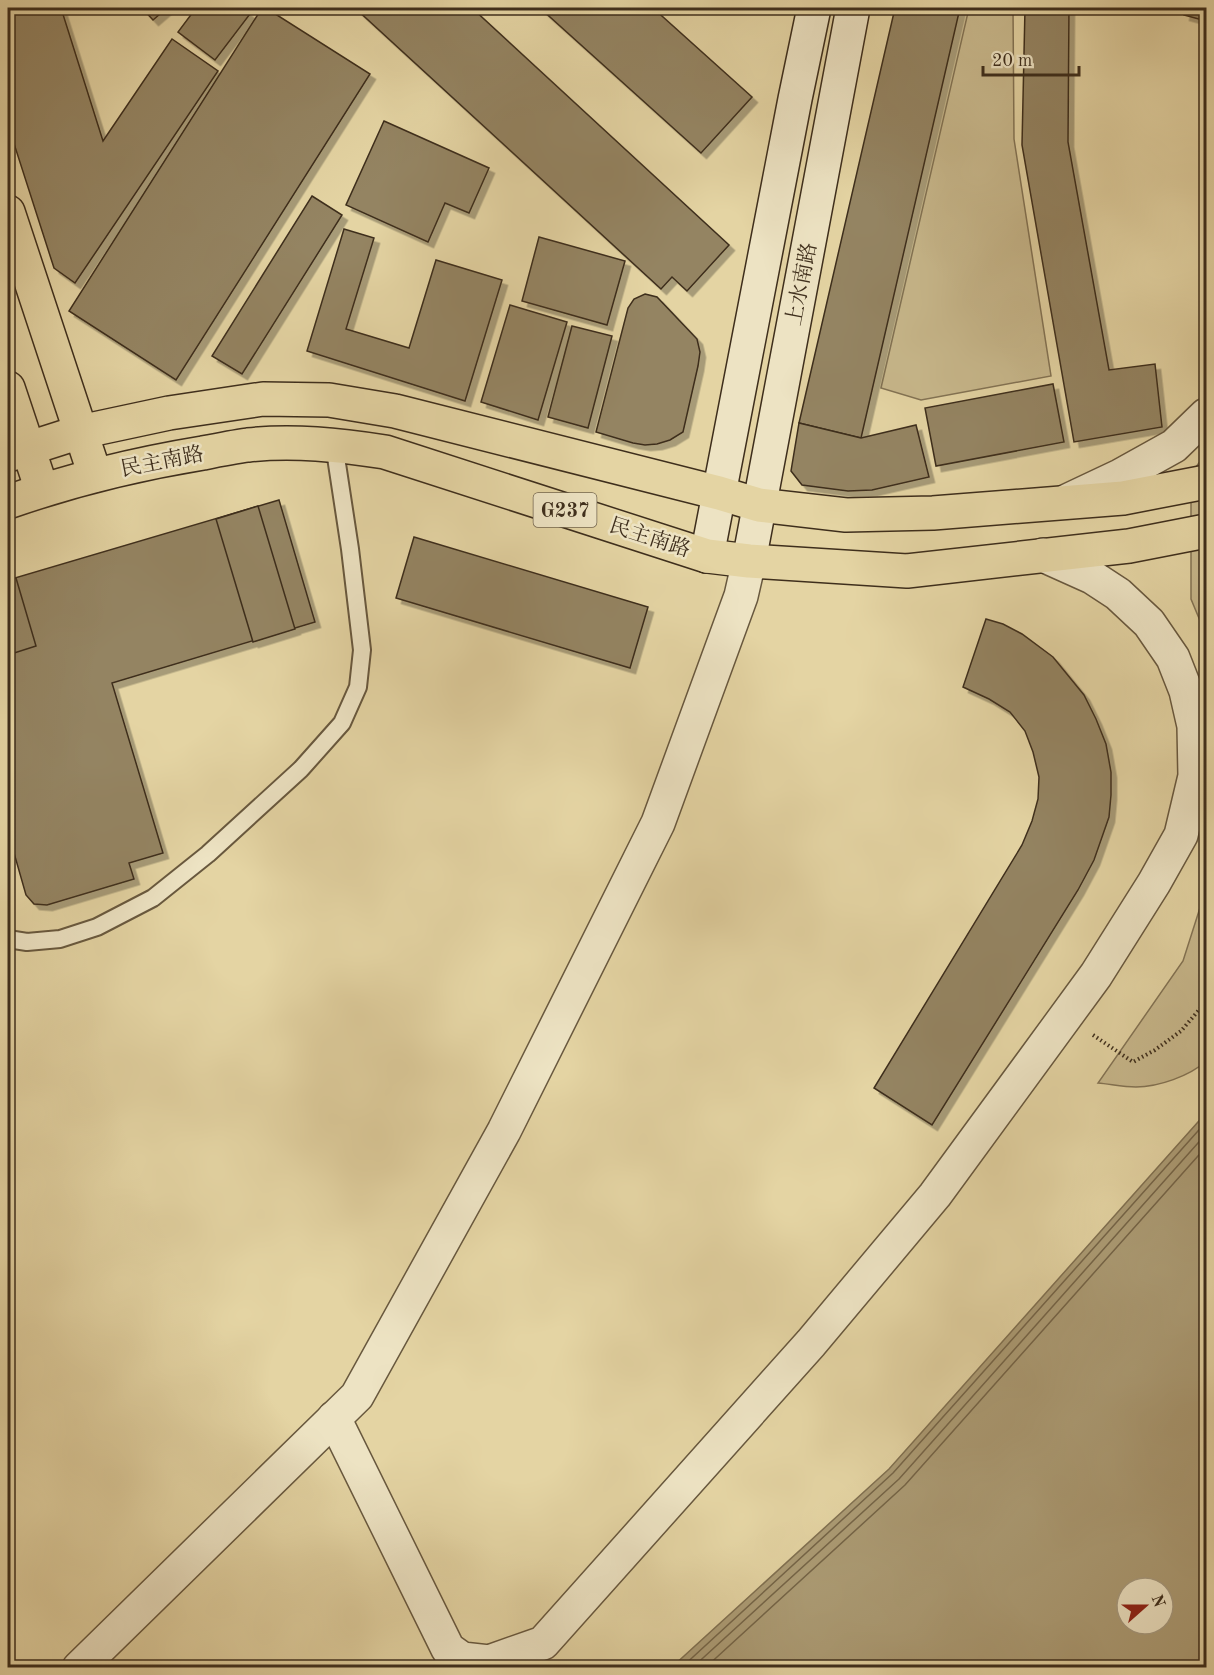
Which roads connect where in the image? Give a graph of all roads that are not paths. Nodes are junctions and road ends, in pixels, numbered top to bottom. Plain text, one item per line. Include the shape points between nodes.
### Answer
1 (814, 8) edge
2 (853, 8) edge
3 (8, 212) edge
4 (8, 388) edge
5 (1206, 415) edge
6 (80, 432) junction
7 (334, 444) junction
8 (18, 452) edge
9 (95, 474) junction
10 (1206, 482) edge
11 (42, 490) junction
12 (719, 493) junction
13 (8, 502) edge
14 (1066, 502) junction
15 (759, 505) junction
16 (1206, 531) edge
17 (707, 555) junction
18 (1044, 555) junction
19 (748, 561) junction
20 (8, 939) edge
21 (334, 1418) junction
22 (79, 1668) edge

1 - 12 street, 上水南路
2 - 15 street, 上水南路
3 - 6 main road
4 - 8 main road
5 - 14 street via 1174,446
6 - 8 main road, G237
6 - 9 main road
6 - 12 main road, G237 via 214,405 263,399 329,400 395,411
7 - 9 main road, 民主南路 / G237 via 248,445
7 - 17 main road, 民主南路 / G237 via 385,452
7 - 20 lane via 362,650 358,687 342,723 293,777 208,855 153,898 97,927 60,939
8 - 11 main road
9 - 11 main road, 民主南路 / G237
10 - 14 main road, G237 via 1123,498
11 - 13 main road, 民主南路 / G237
12 - 15 main road, G237
12 - 17 street, 上水南路
14 - 15 main road, G237 via 933,513 846,515
15 - 19 street, 上水南路
16 - 18 main road, 民主南路 / G237 via 1130,546
17 - 19 main road, 民主南路 / G237
18 - 19 main road, 民主南路 / G237 via 908,571
18 - 21 street via 1118,594 1149,623 1173,658 1194,726 1195,777 1181,835 1154,883 1065,1017 935,1195 811,1343 543,1643 489,1662 462,1659 448,1649
19 - 21 street, 上水南路 via 741,596 658,823 504,1131 357,1396
21 - 22 street, 上水南路

